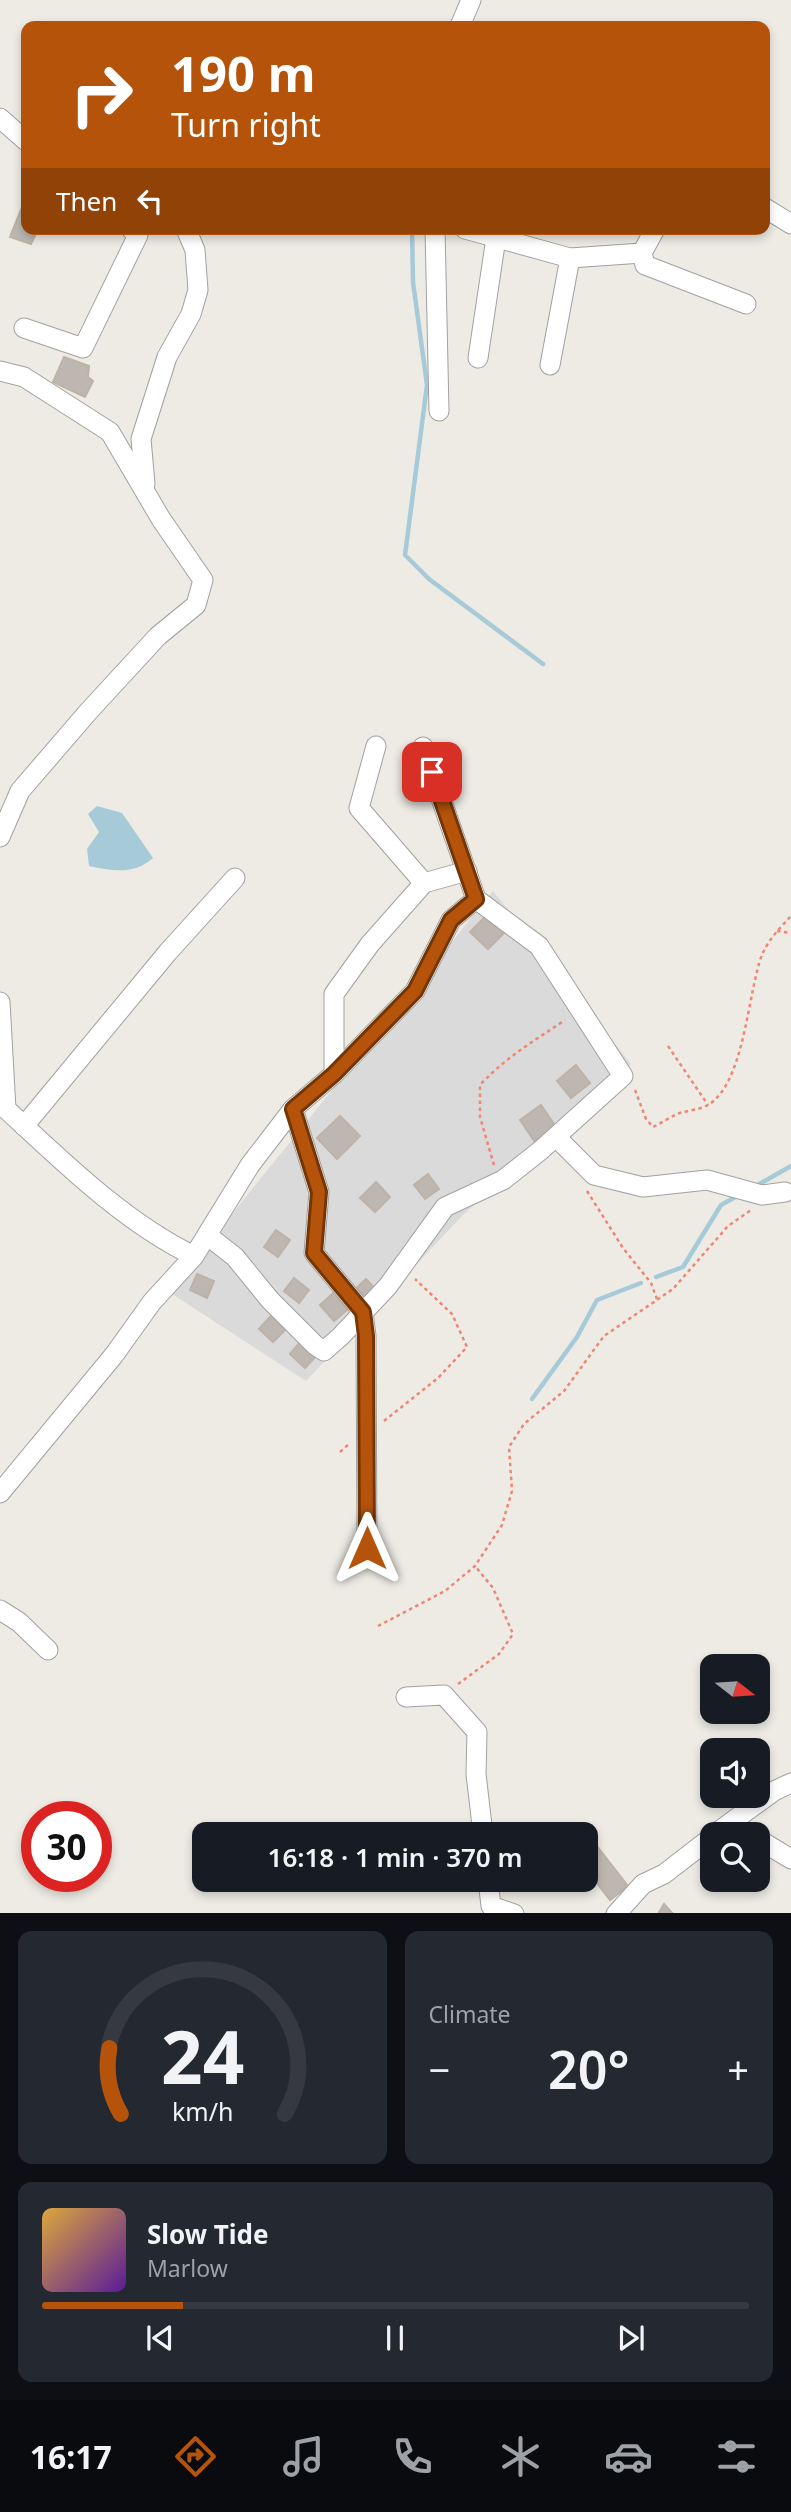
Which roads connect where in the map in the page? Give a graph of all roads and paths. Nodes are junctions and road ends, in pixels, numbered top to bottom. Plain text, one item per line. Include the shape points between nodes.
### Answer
1 (471, 0) edge
2 (462, 21) edge
3 (0, 118) edge
4 (21, 137) edge
5 (770, 211) edge
6 (791, 224) edge
7 (139, 235) edge
8 (189, 235) edge
9 (435, 235) edge
10 (486, 235) edge
11 (652, 235) edge
12 (496, 238) junction
13 (642, 253) junction
14 (570, 258) junction
15 (746, 304) dead end
16 (24, 328) dead end
17 (478, 358) dead end
18 (550, 365) dead end
19 (0, 371) edge
20 (439, 411) dead end
21 (110, 432) junction
22 (141, 439) junction
23 (147, 495) junction
24 (376, 746) dead end
25 (424, 747) dead end
26 (0, 837) edge
27 (467, 871) junction
28 (235, 878) dead end
29 (424, 883) junction
30 (476, 899) junction
31 (791, 916) edge
32 (777, 931) junction
33 (791, 933) edge
34 (0, 1002) edge
35 (579, 1010) junction
36 (668, 1046) dead end
37 (334, 1074) junction
38 (623, 1076) junction
39 (708, 1105) junction
40 (293, 1109) junction
41 (24, 1126) junction
42 (556, 1137) junction
43 (583, 1164) junction
44 (498, 1182) junction
45 (785, 1192) dead end
46 (751, 1198) junction
47 (207, 1235) junction
48 (194, 1256) junction
49 (402, 1268) junction
50 (657, 1299) junction
51 (363, 1312) junction
52 (366, 1433) junction
53 (340, 1452) dead end
54 (0, 1493) edge
55 (367, 1548) dead end
56 (475, 1566) junction
57 (0, 1610) edge
58 (379, 1626) dead end
59 (48, 1650) dead end
60 (444, 1695) junction
61 (406, 1697) dead end
62 (791, 1783) edge
63 (482, 1822) edge
64 (731, 1822) edge
65 (700, 1846) edge
66 (770, 1846) edge
67 (791, 1859) edge
68 (489, 1892) edge
69 (514, 1913) edge
70 (616, 1913) edge

1 - 2 street
3 - 4 street
5 - 6 street
7 - 16 street via 83,348
8 - 22 street via 195,250 198,290 191,314 167,357
9 - 20 street
10 - 12 street
11 - 13 street
12 - 14 street
12 - 17 street
13 - 14 street
13 - 15 street via 645,265
14 - 18 street
19 - 21 street via 24,377
21 - 22 street
21 - 23 street
22 - 23 street
23 - 26 street via 203,580 196,605 158,636 20,791
24 - 29 street via 359,808
25 - 27 street
27 - 29 street
27 - 30 street
28 - 41 street
29 - 37 street via 370,944 334,994
30 - 35 street via 539,947
30 - 37 street via 451,920 415,991
31 - 32 path
32 - 33 path
32 - 39 path via 762,955 746,1030 730,1076
34 - 41 street via 6,1109
35 - 38 street
35 - 44 path via 524,1045 480,1085 480,1117
36 - 39 path
37 - 40 street
38 - 39 path via 628,1075 653,1127
38 - 42 street
40 - 47 street via 250,1165
40 - 51 street via 319,1192 314,1253
41 - 48 street via 165,1242
42 - 43 street
42 - 44 street
43 - 46 street via 594,1175 643,1187 707,1180 730,1185
43 - 50 path via 586,1189 651,1283
44 - 49 street via 445,1207
45 - 46 street
46 - 50 path via 673,1289
47 - 48 street
47 - 51 street via 235,1257 270,1300 322,1351
48 - 54 street
49 - 51 street
49 - 52 path via 452,1314 467,1347 438,1378
50 - 56 path via 604,1336 564,1391 524,1424 509,1447 512,1490 502,1525
51 - 52 street
52 - 53 path
52 - 55 street
56 - 58 path via 445,1591
56 - 60 path via 493,1588 513,1634 499,1654
57 - 59 street
60 - 61 street
60 - 63 street via 477,1732
62 - 64 street
65 - 70 street via 643,1884
66 - 67 street
68 - 69 street via 491,1906

